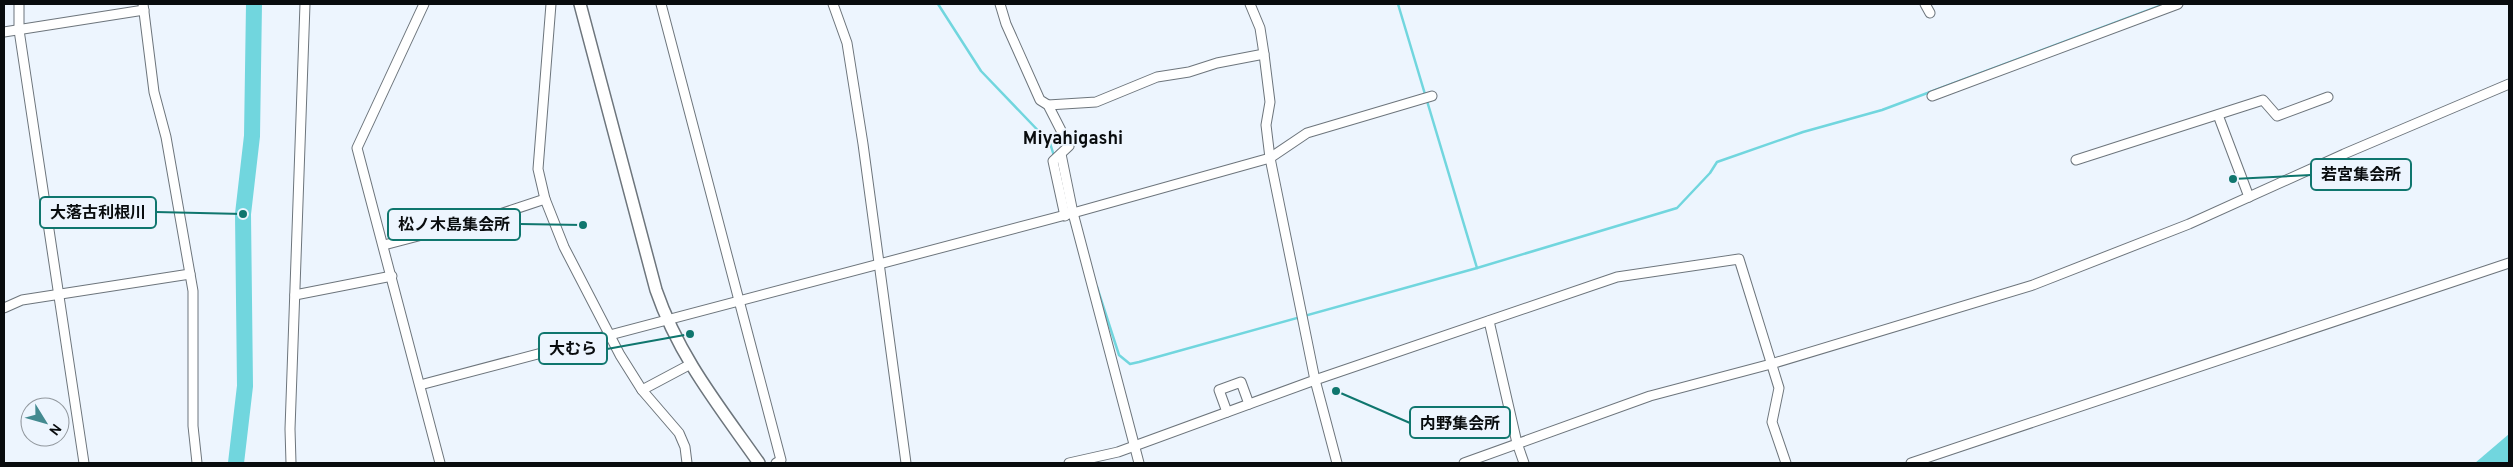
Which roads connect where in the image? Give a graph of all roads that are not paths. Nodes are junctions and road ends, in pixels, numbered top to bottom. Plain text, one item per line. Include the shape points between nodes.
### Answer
1 (19, 4) edge
2 (305, 4) edge
3 (424, 4) edge
4 (551, 4) edge
5 (580, 4) edge
6 (661, 4) edge
7 (833, 4) edge
8 (1000, 4) edge
9 (1250, 4) edge
10 (1925, 4) edge
11 (2178, 4) edge
12 (143, 7) edge
13 (1930, 13) dead end
14 (19, 30) junction
15 (4, 32) edge
16 (1264, 54) junction
17 (2509, 84) edge
18 (1432, 96) dead end
19 (1932, 96) dead end
20 (2328, 97) dead end
21 (1048, 105) junction
22 (2218, 115) junction
23 (1270, 158) junction
24 (2076, 160) dead end
25 (2249, 197) junction
26 (545, 199) junction
27 (1069, 214) junction
28 (384, 245) junction
29 (2509, 263) edge
30 (879, 264) junction
31 (190, 274) junction
32 (392, 276) junction
33 (60, 294) junction
34 (295, 295) junction
35 (739, 301) junction
36 (4, 308) edge
37 (666, 320) junction
38 (1489, 321) junction
39 (610, 335) junction
40 (1770, 364) junction
41 (689, 365) junction
42 (1315, 380) junction
43 (420, 385) junction
44 (642, 390) junction
45 (1250, 404) junction
46 (1227, 412) junction
47 (1517, 443) junction
48 (1134, 446) junction
49 (84, 463) edge
50 (197, 463) edge
51 (291, 463) edge
52 (440, 463) edge
53 (687, 463) edge
54 (759, 463) edge
55 (776, 463) edge
56 (906, 463) edge
57 (1069, 463) edge
58 (1139, 463) edge
59 (1337, 463) edge
60 (1464, 463) edge
61 (1524, 463) edge
62 (1786, 463) edge
63 (1911, 463) edge

1 - 14 street
2 - 34 street
3 - 28 street via 357,148
4 - 26 street via 538,169
5 - 37 street
6 - 35 street
7 - 30 street via 847,42
8 - 21 street via 1040,100
9 - 16 street via 1260,28
10 - 13 street
11 - 19 street
12 - 14 street
12 - 31 street via 154,92 166,136
14 - 15 street
14 - 33 street
16 - 21 street via 1157,77 1096,102
16 - 23 street via 1270,102 1266,125
17 - 25 street
18 - 23 street via 1307,133
20 - 22 street via 2277,116 2263,100
21 - 27 street via 1069,146 1053,161
22 - 24 street
22 - 25 street
23 - 27 street
23 - 42 street
25 - 40 street via 2032,285
26 - 28 street
26 - 39 street via 564,247
27 - 30 street
27 - 48 street
28 - 32 street
29 - 63 street
30 - 35 street
30 - 56 street
31 - 33 street
31 - 50 street via 194,314 193,426
32 - 34 street
32 - 43 street
33 - 36 street via 22,300
33 - 49 street
34 - 51 street
35 - 37 street
35 - 55 street via 781,460
37 - 39 street
37 - 41 street
38 - 40 street via 1617,277 1739,259
38 - 42 street
38 - 47 street
39 - 43 street
39 - 44 street
40 - 47 street via 1650,396
40 - 62 street via 1779,388 1772,422
41 - 44 street
41 - 54 street
42 - 45 street
42 - 59 street
43 - 52 street
44 - 53 street via 679,433
45 - 46 street
45 - 46 street via 1241,382 1219,390
46 - 48 street
47 - 60 street
47 - 61 street
48 - 57 street
48 - 58 street

